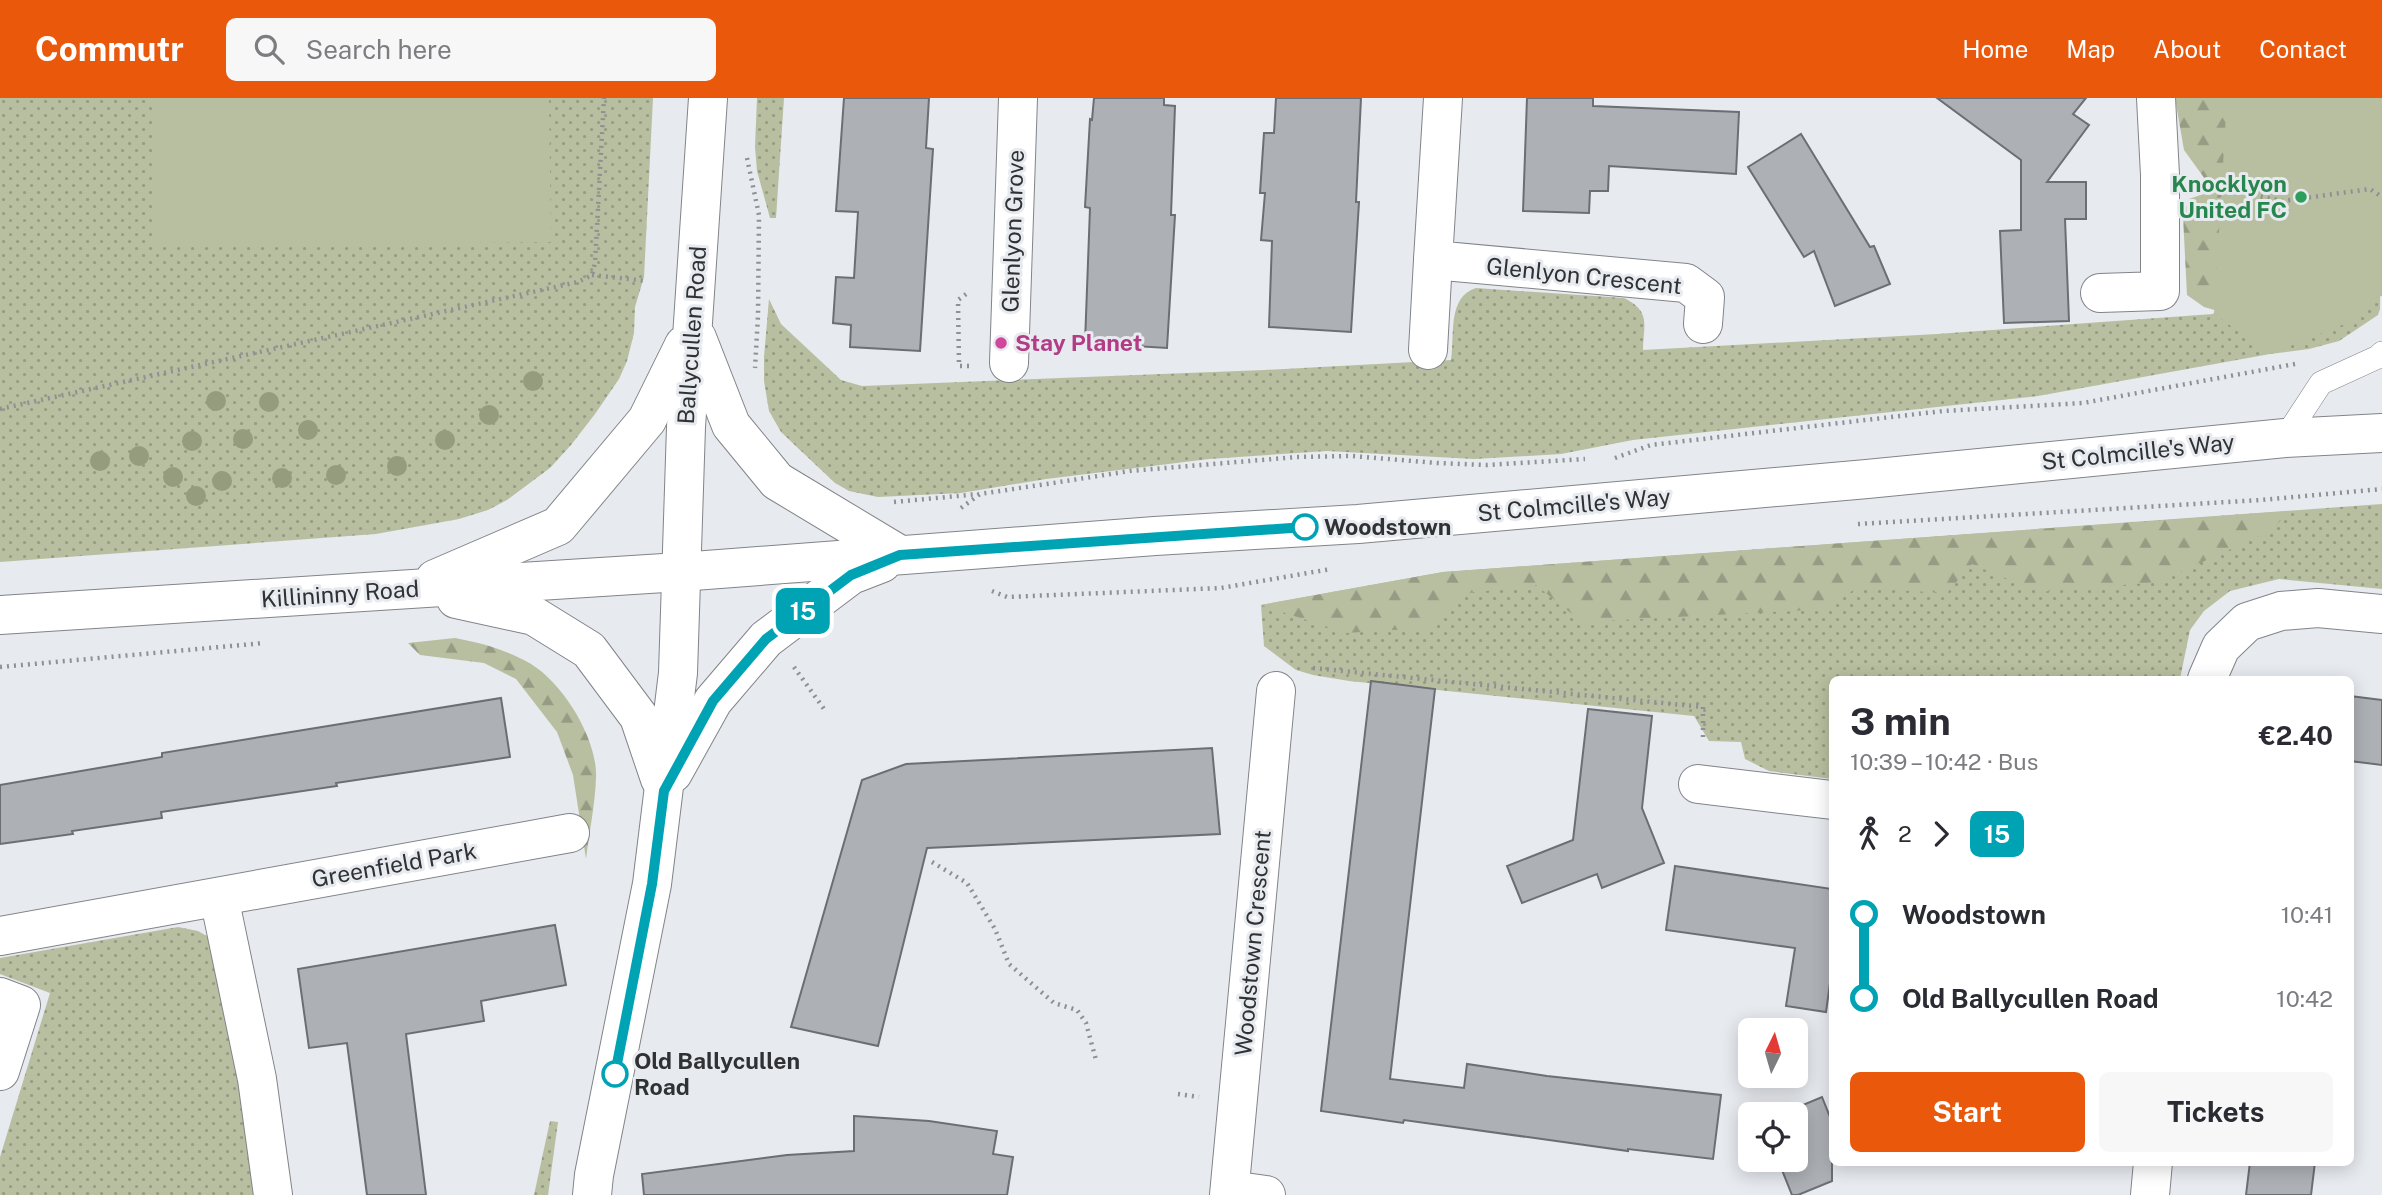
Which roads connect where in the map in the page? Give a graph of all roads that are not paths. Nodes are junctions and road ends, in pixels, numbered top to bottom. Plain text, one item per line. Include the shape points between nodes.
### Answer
1 (708, 98) edge
2 (1018, 98) edge
3 (1443, 98) edge
4 (2155, 98) edge
5 (1433, 260) junction
6 (2100, 293) dead end
7 (1703, 324) dead end
8 (693, 327) junction
9 (1428, 350) dead end
10 (2382, 353) edge
11 (1009, 363) dead end
12 (2382, 433) edge
13 (2285, 438) junction
14 (900, 555) junction
15 (680, 572) junction
16 (410, 589) junction
17 (2382, 614) edge
18 (0, 615) edge
19 (2208, 676) edge
20 (1276, 691) dead end
21 (1698, 784) dead end
22 (664, 791) junction
23 (1829, 800) edge
24 (570, 833) dead end
25 (219, 897) junction
26 (0, 936) edge
27 (0, 997) edge
28 (0, 1070) edge
29 (2154, 1166) edge
30 (1242, 1194) edge
31 (273, 1195) edge
32 (592, 1195) edge
33 (2150, 1195) edge

1 - 8 street, Ballycullen Road
2 - 11 street, Glenlyon Grove
3 - 5 street
4 - 6 street via 2160,291
5 - 7 street, Glenlyon Crescent via 1686,283 1705,297
5 - 9 street
8 - 14 street via 731,425 777,481
8 - 15 street, Ballycullen Road
8 - 16 street via 647,420 558,526
10 - 13 lane via 2320,383
12 - 13 street, St Colmcille's Way
13 - 14 street, St Colmcille's Way via 1372,523
14 - 15 street, St Colmcille's Way
14 - 22 street via 851,575 766,639 713,701
15 - 16 street, Killininny Road
15 - 22 street via 678,673
16 - 18 street, Killininny Road
16 - 22 street via 534,616 589,650 639,717
17 - 19 street via 2318,608 2281,611 2247,622 2221,647
20 - 30 street, Woodstown Crescent
21 - 23 street
22 - 32 street via 652,884
24 - 25 street, Greenfield Park
25 - 26 street, Greenfield Park
25 - 31 street via 257,1079
27 - 28 street via 21,1005
29 - 33 street

